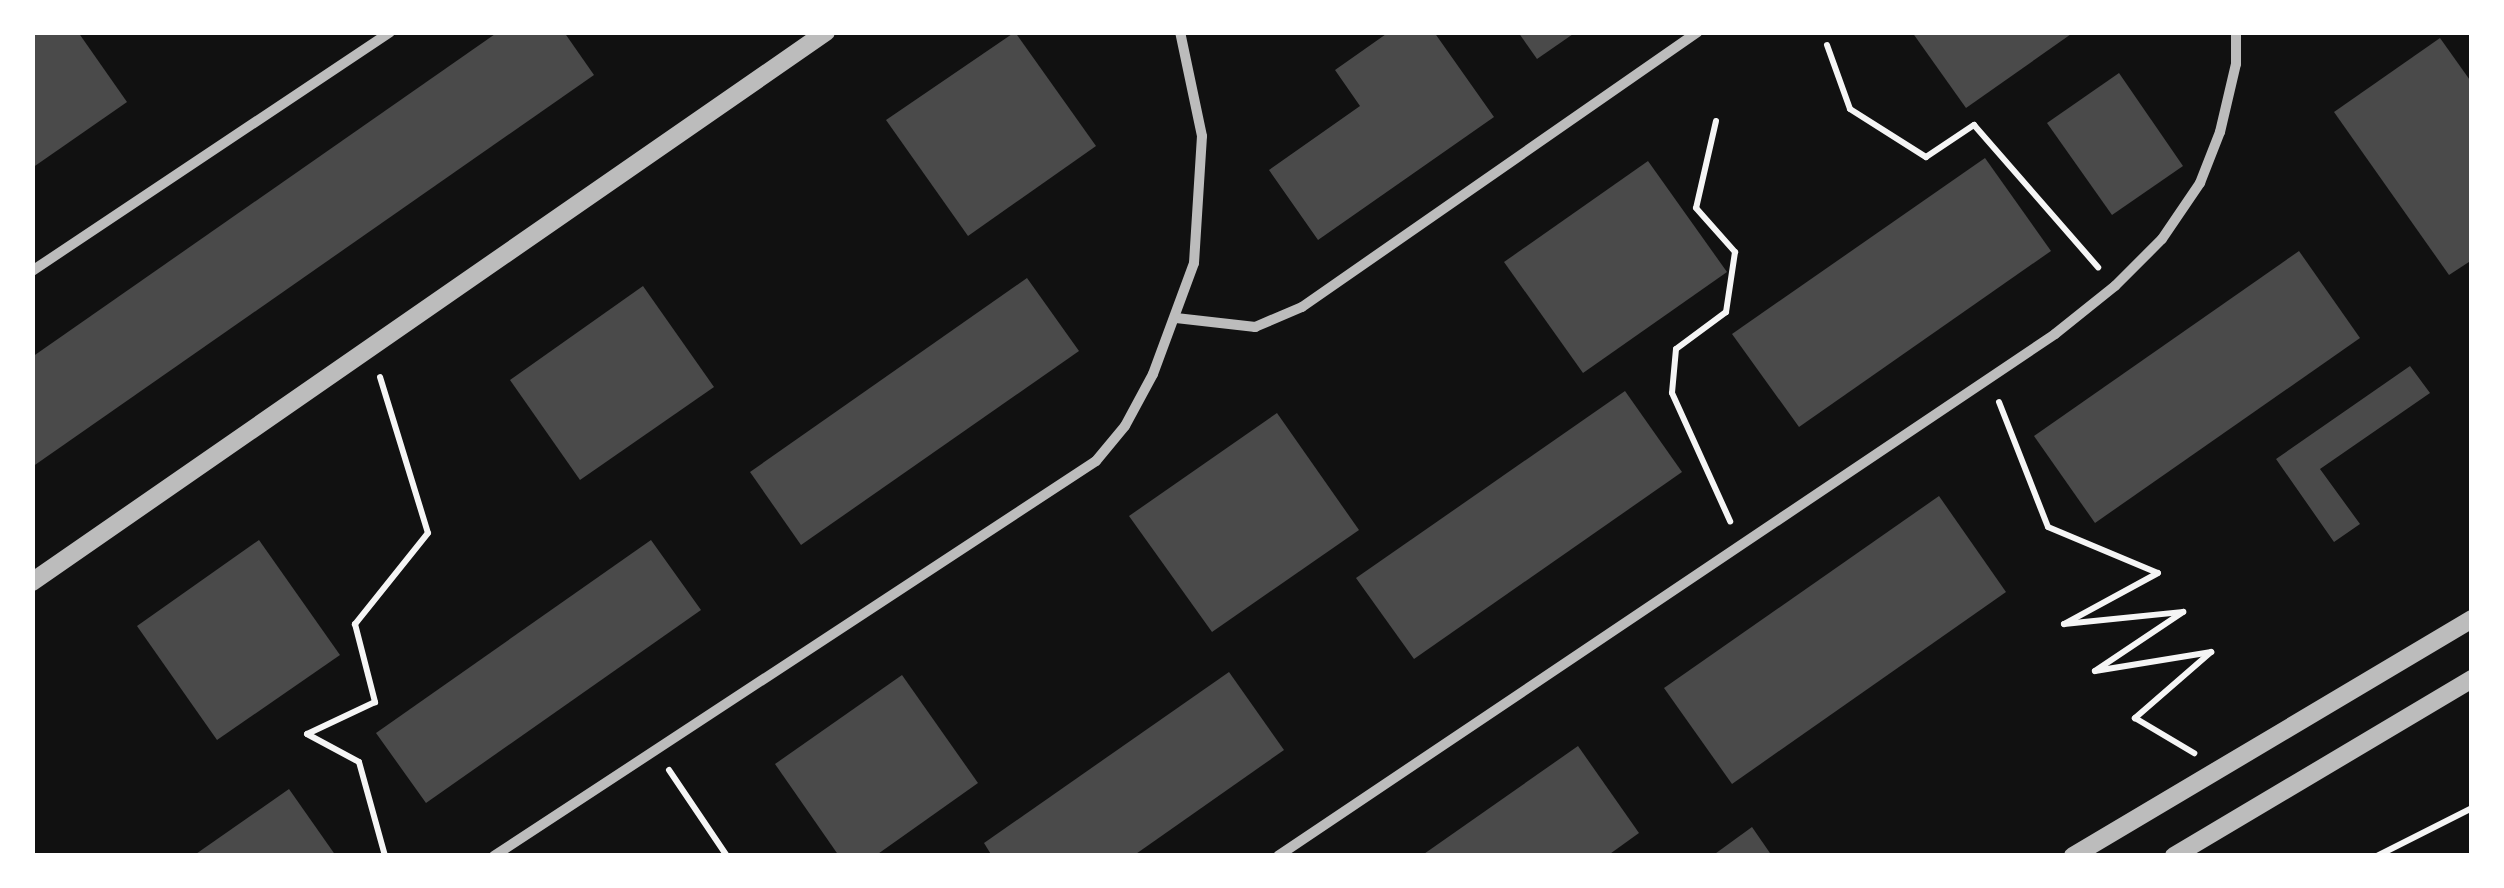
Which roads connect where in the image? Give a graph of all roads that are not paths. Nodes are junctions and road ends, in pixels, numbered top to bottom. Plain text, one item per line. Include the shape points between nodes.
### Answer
1 (390, 32) edge
2 (826, 32) edge
3 (1180, 32) edge
4 (1698, 32) edge
5 (2236, 32) edge
6 (32, 271) edge
7 (1176, 318) junction
8 (32, 582) edge
9 (2472, 619) edge
10 (2472, 679) edge
11 (494, 856) edge
12 (1278, 856) edge
13 (2073, 856) edge
14 (2174, 856) edge

1 - 6 street
2 - 8 street
3 - 7 street via 1202,136 1194,263
4 - 7 street via 1302,307 1255,327
5 - 12 street via 2236,64 2220,132 2200,183 2162,239 2115,286
7 - 11 street via 1125,426 1096,460
9 - 13 street
10 - 14 street

